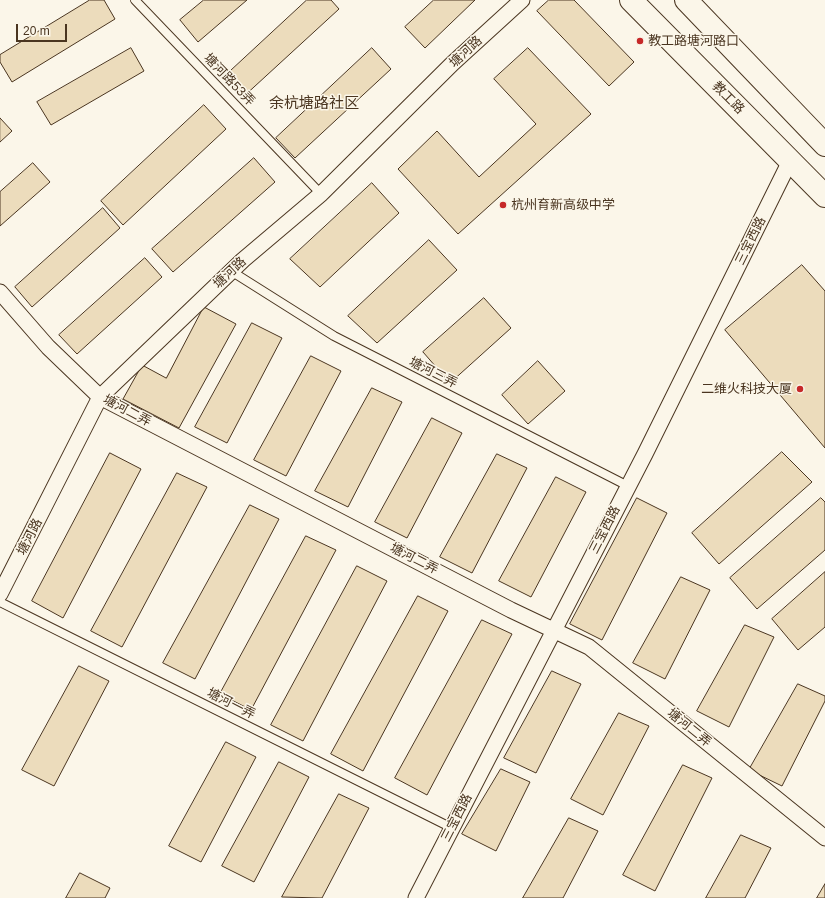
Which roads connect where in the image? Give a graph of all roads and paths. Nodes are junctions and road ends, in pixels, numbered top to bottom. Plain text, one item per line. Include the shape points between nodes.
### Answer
1 (135, 0) edge
2 (522, 0) edge
3 (631, 0) edge
4 (686, 0) edge
5 (825, 145) edge
6 (790, 161) junction
7 (321, 194) junction
8 (825, 196) edge
9 (231, 271) junction
10 (0, 292) edge
11 (100, 397) junction
12 (628, 486) junction
13 (0, 594) edge
14 (0, 602) edge
15 (554, 630) junction
16 (452, 828) junction
17 (825, 838) edge
18 (416, 898) edge

1 - 7 lane, 塘河路53弄
2 - 7 street, 塘河路 via 453,63
3 - 6 main road, 教工路
4 - 5 main road
6 - 8 main road, 教工路
6 - 12 street, 三宝西路
7 - 9 street, 塘河路
9 - 11 street, 塘河路
9 - 12 lane, 塘河三弄 via 334,336
10 - 11 street, 塘河二弄 via 48,347
11 - 13 street, 塘河路
11 - 15 street, 塘河二弄
12 - 15 street, 三宝西路
14 - 16 lane, 塘河一弄
15 - 16 street, 三宝西路
15 - 17 street, 塘河二弄 via 589,647
16 - 18 street, 三宝西路

